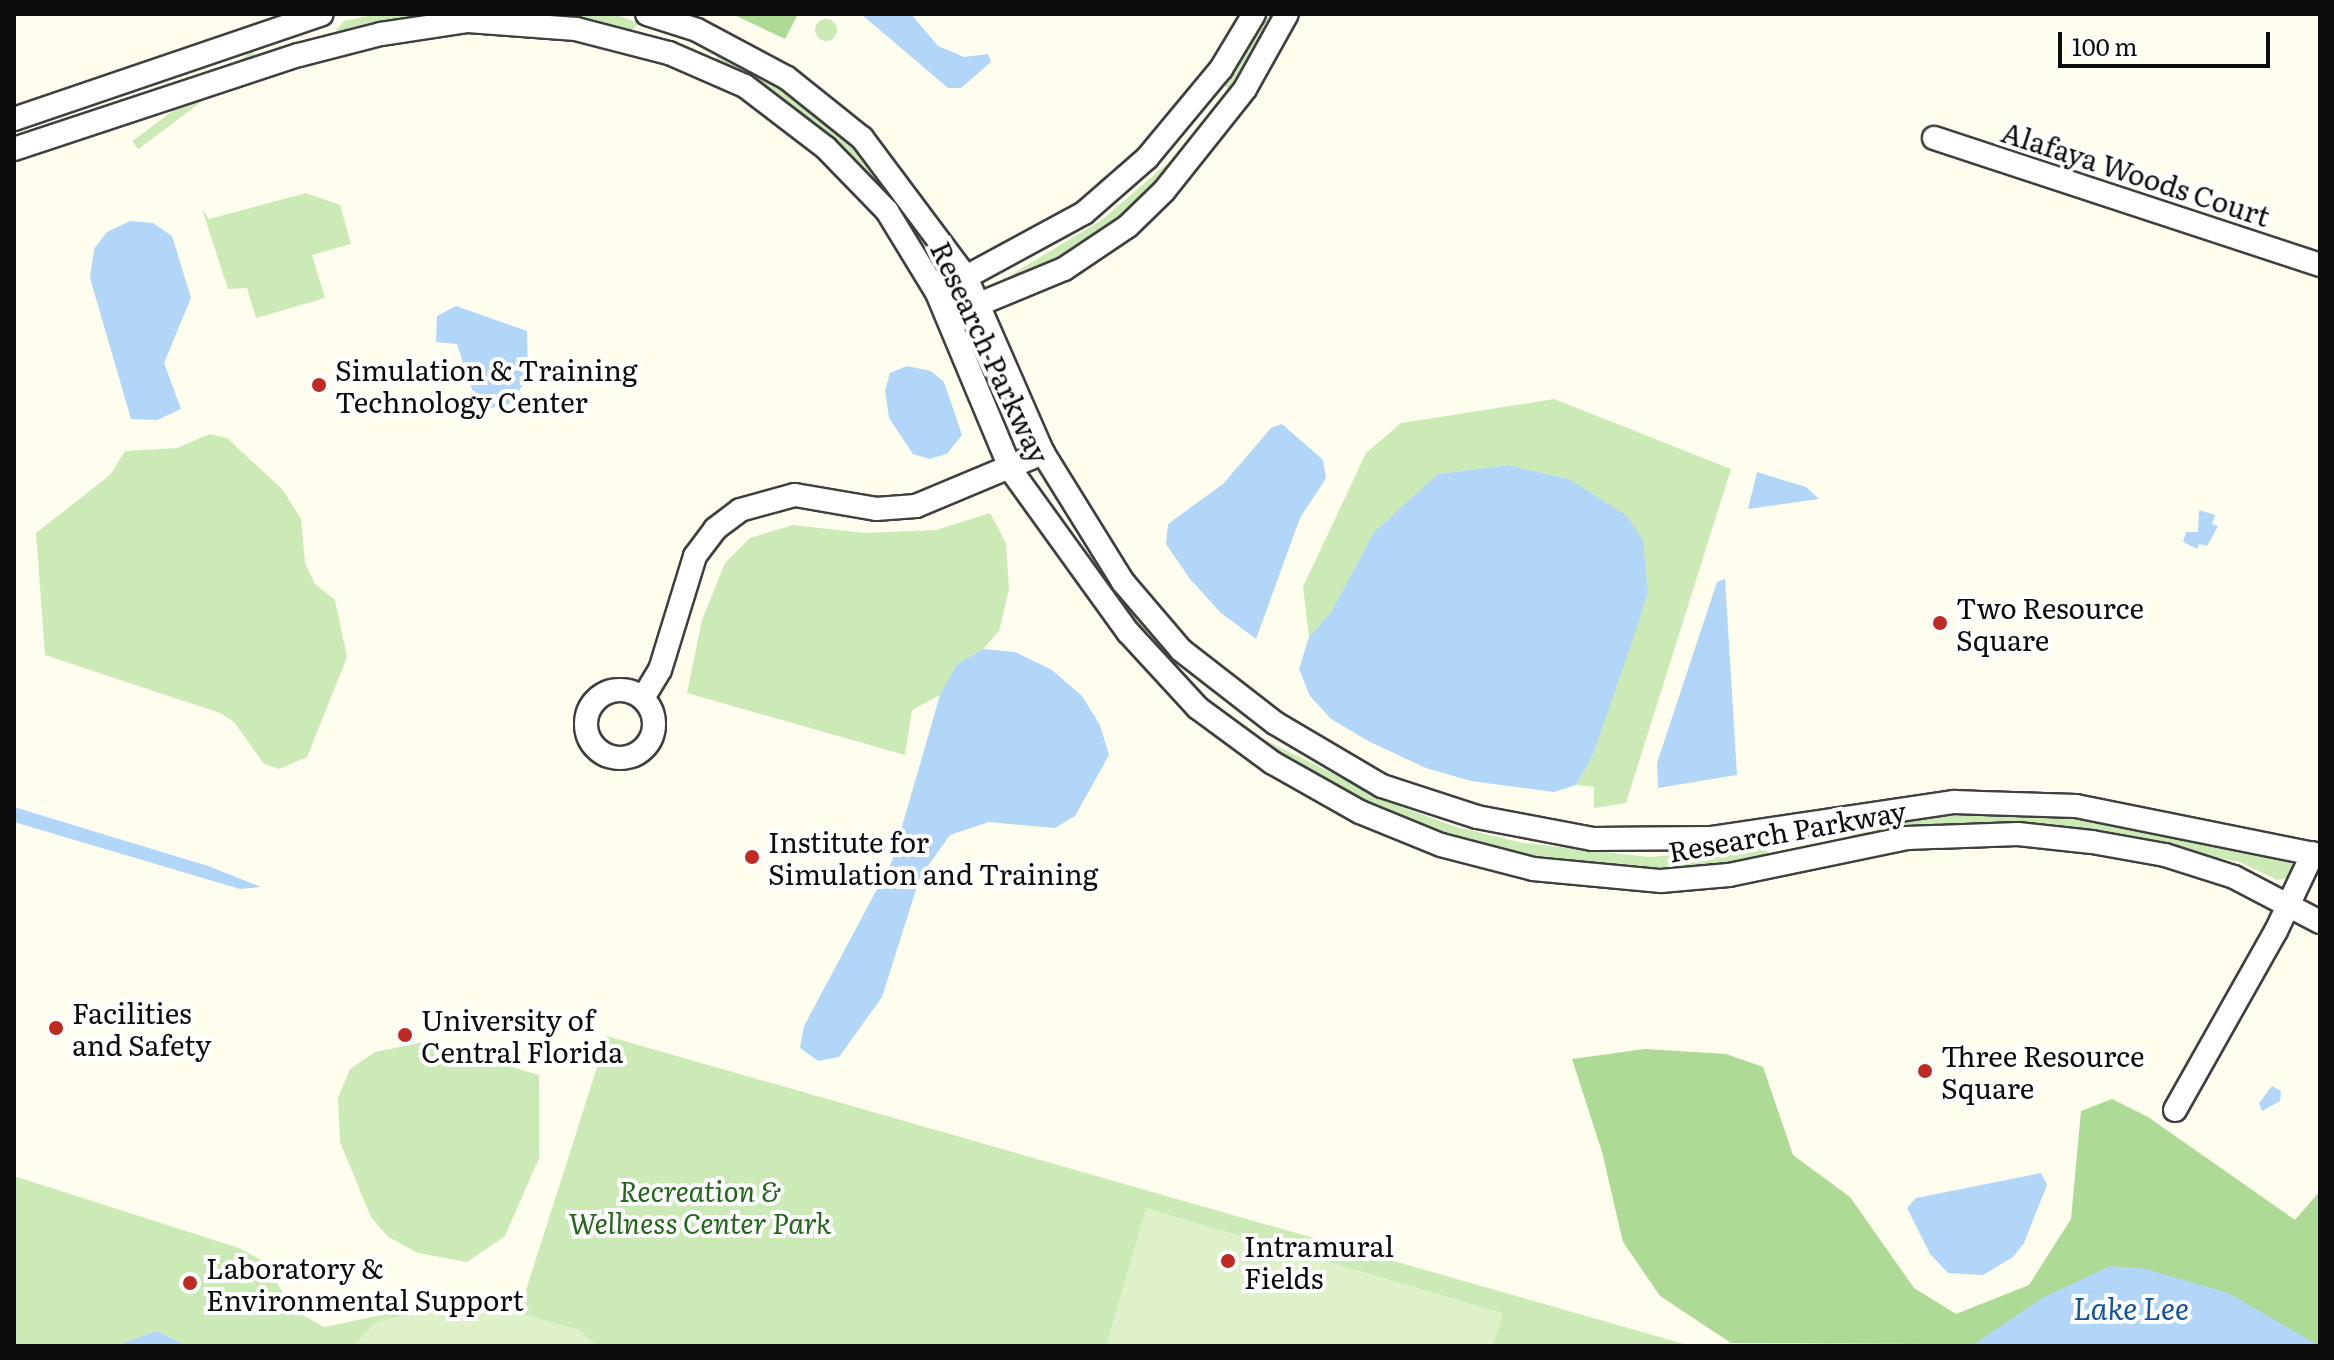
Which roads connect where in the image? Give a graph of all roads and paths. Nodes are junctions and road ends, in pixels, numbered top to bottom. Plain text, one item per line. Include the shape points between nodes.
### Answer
1 (322, 14) edge
2 (647, 14) edge
3 (1254, 14) edge
4 (1287, 14) edge
5 (671, 20) junction
6 (697, 30) junction
7 (669, 53) junction
8 (14, 119) edge
9 (1934, 138) dead end
10 (14, 149) edge
11 (2320, 265) edge
12 (966, 277) junction
13 (937, 293) junction
14 (978, 303) junction
15 (948, 317) junction
16 (1043, 453) junction
17 (1011, 470) junction
18 (643, 698) dead end
19 (2317, 854) edge
20 (2289, 906) junction
21 (2320, 922) edge
22 (2175, 1110) dead end

1 - 8 street
2 - 5 street, Research Parkway
3 - 12 street via 1221,69 1147,158 1084,213
4 - 14 street via 1238,98 1164,191 1128,226 1064,269
5 - 6 street, Research Parkway
5 - 7 street
6 - 7 street
6 - 12 street, Research Parkway via 787,78 862,138
7 - 10 street, Research Parkway via 576,29 468,21 381,34 299,55
7 - 13 street, Research Parkway via 745,86 826,148 887,211
9 - 11 street, Alafaya Woods Court
12 - 13 street
12 - 14 street, Research Parkway
13 - 15 street, Research Parkway
14 - 15 street
14 - 16 street, Research Parkway
15 - 17 street, Research Parkway
16 - 17 street
16 - 19 street, Research Parkway via 1123,582 1181,650 1275,723 1382,786 1477,817 1592,839 1712,838 1954,802 2076,806
17 - 18 street via 916,506 876,509 795,495 740,510 715,529 695,556 660,670
17 - 20 street, Research Parkway via 1128,632 1198,708 1273,763 1347,805 1441,845 1533,869 1661,881 1729,875 1907,838 2018,834 2165,855 2234,877
19 - 20 street
20 - 21 street, Research Parkway
20 - 22 street

